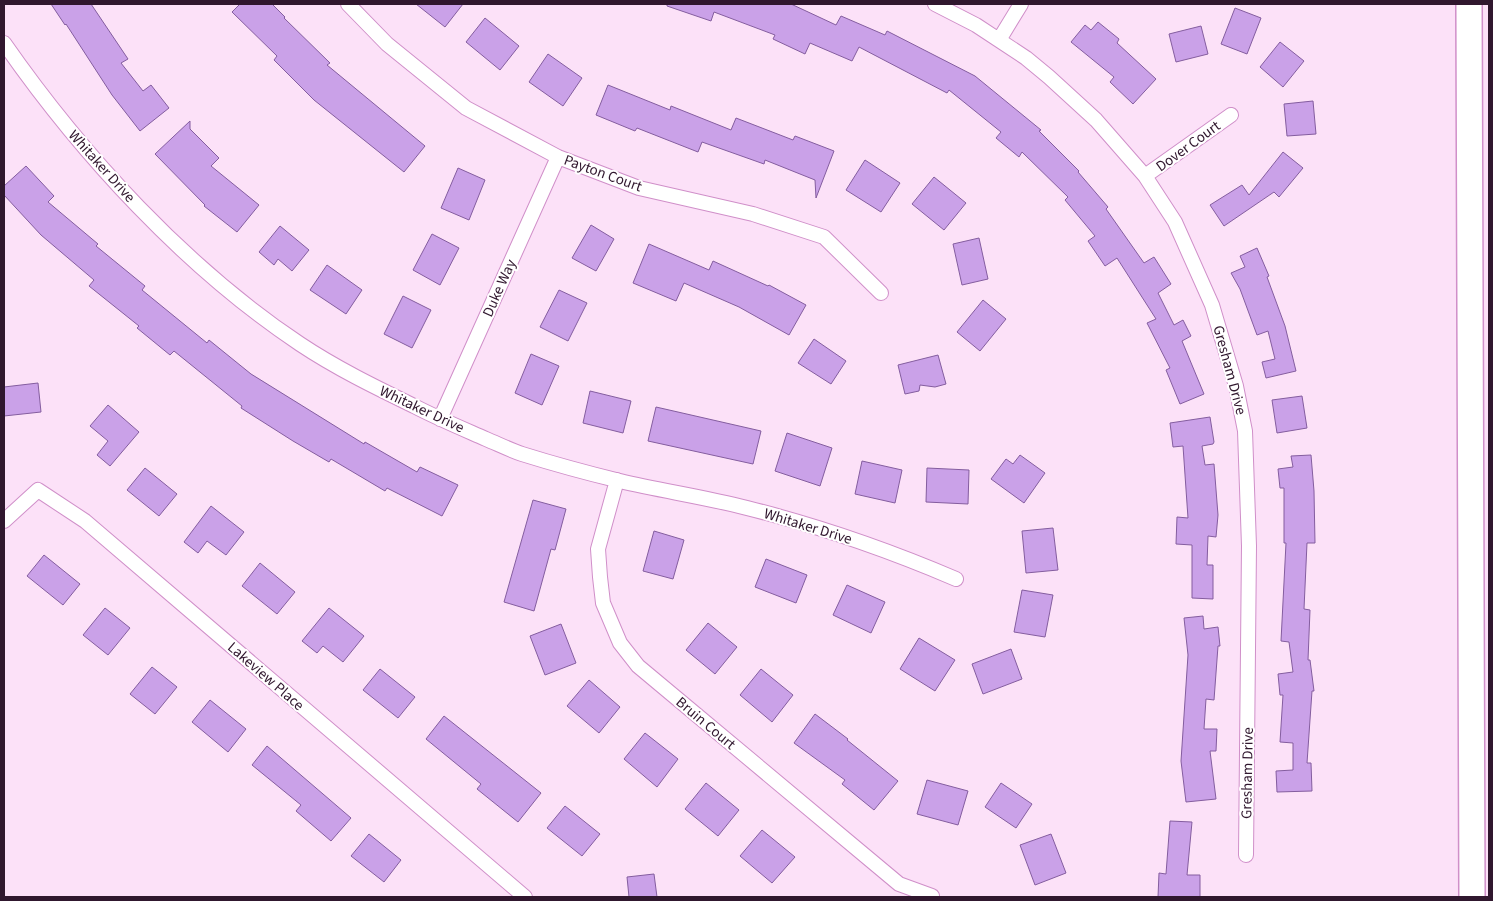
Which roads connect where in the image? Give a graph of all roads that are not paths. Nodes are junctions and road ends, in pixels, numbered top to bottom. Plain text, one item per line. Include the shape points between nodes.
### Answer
1 (348, 4) edge
2 (935, 4) edge
3 (1021, 4) edge
4 (1469, 4) edge
5 (999, 40) junction
6 (4, 44) edge
7 (1231, 115) dead end
8 (558, 157) junction
9 (1145, 176) junction
10 (881, 292) dead end
11 (440, 419) junction
12 (617, 480) junction
13 (4, 521) edge
14 (956, 579) dead end
15 (1246, 855) dead end
16 (932, 896) dead end
17 (526, 897) edge
18 (1472, 897) edge

1 - 8 street, Payton Court via 387,44 466,108
2 - 5 street, Gresham Drive
3 - 5 street
4 - 18 highway
5 - 9 street, Gresham Drive via 1049,77 1096,120
6 - 11 street, Whitaker Drive via 61,120 111,177 220,283 301,345
7 - 9 street, Dover Court
8 - 10 street, Payton Court via 639,188 754,214 824,237
8 - 11 street, Duke Way
9 - 15 street, Gresham Drive via 1175,222 1212,305 1236,386 1245,430 1249,546
11 - 12 street, Whitaker Drive via 520,453
12 - 14 street, Whitaker Drive via 747,508 832,532
12 - 16 street, Bruin Court via 598,550 603,603 620,643 638,666 899,884
13 - 17 street, Lakeview Place via 38,490 85,520

